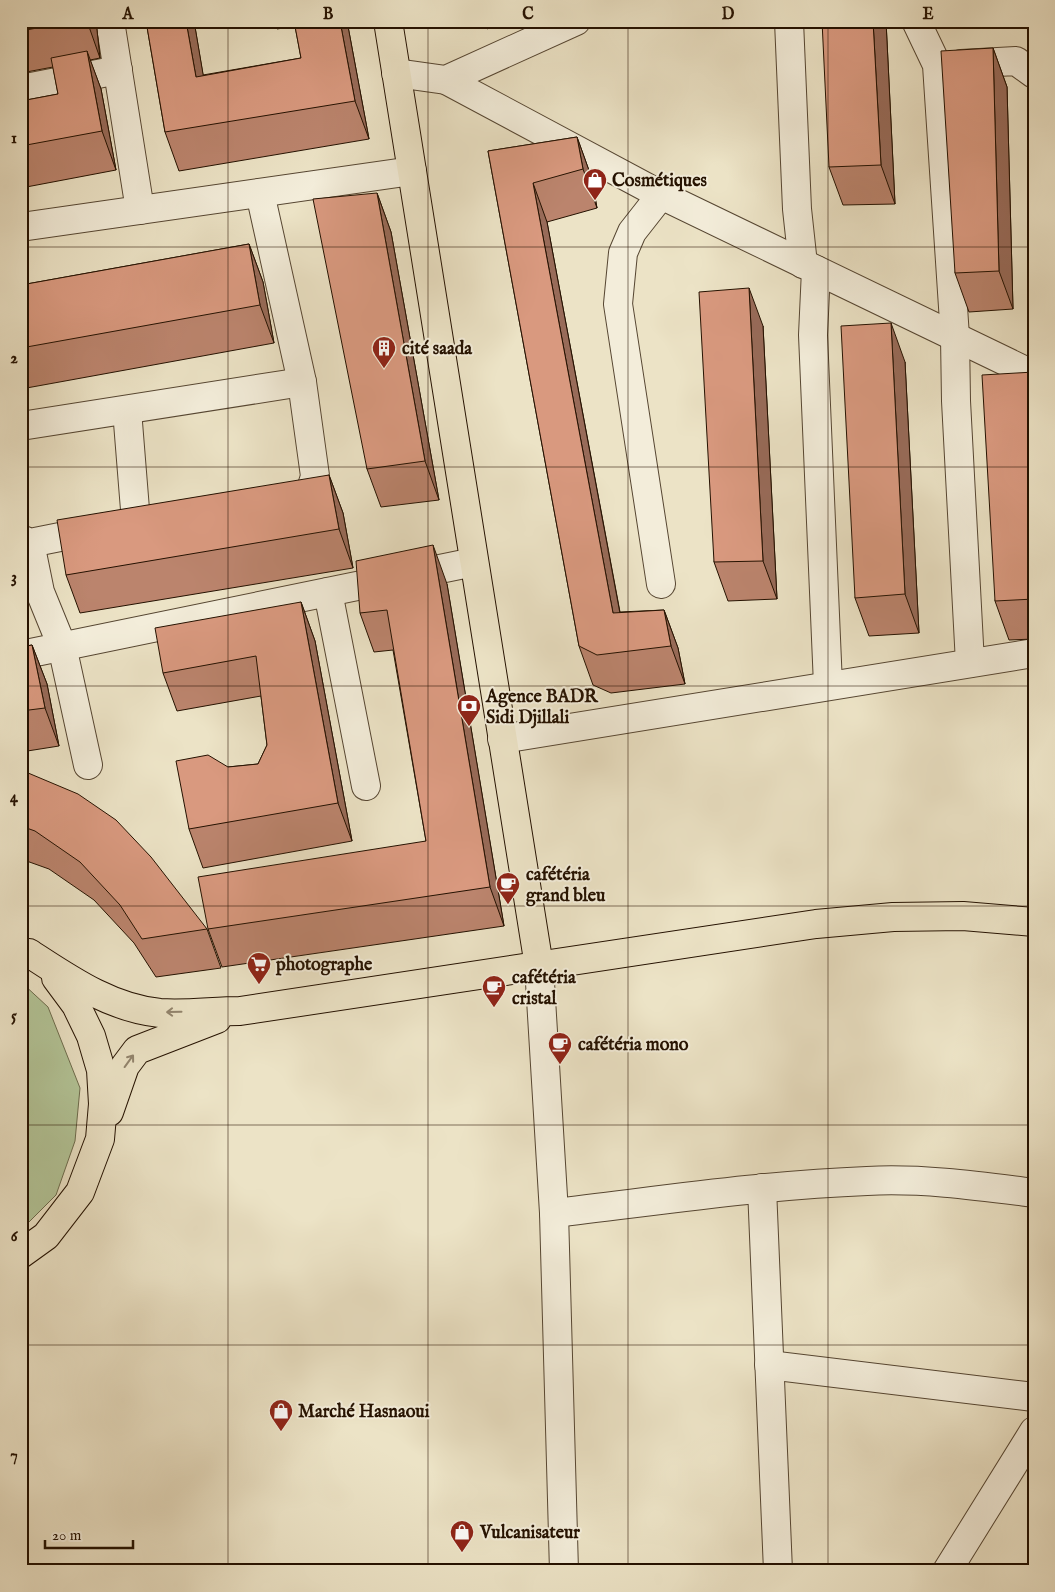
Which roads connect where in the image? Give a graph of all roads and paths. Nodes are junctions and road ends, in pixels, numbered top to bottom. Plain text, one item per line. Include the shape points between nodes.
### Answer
1 (110, 21) edge
2 (388, 21) edge
3 (576, 21) edge
4 (789, 21) edge
5 (916, 21) edge
6 (937, 65) junction
7 (118, 70) junction
8 (396, 73) junction
9 (1034, 74) edge
10 (446, 80) junction
11 (21, 89) edge
12 (412, 171) junction
13 (260, 193) junction
14 (661, 195) junction
15 (140, 210) junction
16 (21, 227) edge
17 (810, 267) junction
18 (955, 337) junction
19 (1034, 375) edge
20 (302, 382) junction
21 (127, 410) junction
22 (21, 426) edge
23 (263, 505) edge
24 (166, 518) edge
25 (136, 522) junction
26 (25, 541) edge
27 (474, 562) junction
28 (660, 584) dead end
29 (328, 592) junction
30 (62, 646) junction
31 (1034, 653) edge
32 (21, 655) edge
33 (970, 663) junction
34 (828, 686) junction
35 (502, 739) junction
36 (88, 765) dead end
37 (366, 786) dead end
38 (1034, 922) edge
39 (25, 950) edge
40 (539, 966) junction
41 (240, 1011) junction
42 (100, 1140) junction
43 (762, 1188) junction
44 (1034, 1193) edge
45 (554, 1213) junction
46 (21, 1254) edge
47 (769, 1365) junction
48 (1034, 1397) edge
49 (1034, 1431) edge
50 (564, 1571) edge
51 (778, 1571) edge
52 (947, 1571) edge

1 - 7 street
2 - 8 main road
3 - 10 street
4 - 17 street via 797,209
5 - 6 street
6 - 9 street via 1016,61
6 - 18 street
7 - 11 street
7 - 15 street
8 - 10 street
8 - 12 main road
10 - 14 street
12 - 13 street
12 - 27 main road
13 - 15 street
13 - 20 street
14 - 17 street
14 - 28 street via 632,232 623,253 618,304
15 - 16 street
17 - 18 street
17 - 34 street
18 - 19 street
18 - 33 street
20 - 21 street
20 - 23 street via 315,476 312,490 302,500
21 - 22 street
21 - 25 street
24 - 25 street
25 - 26 street
26 - 30 street via 40,592
27 - 29 street
27 - 35 main road
29 - 30 street
29 - 37 street
30 - 32 street
30 - 36 street
31 - 33 street
33 - 34 street
34 - 35 street
35 - 40 main road
38 - 40 main road via 963,916 893,917 826,923
41 -> 39 main road via 159,1012 124,1004 84,990
39 - 42 main road via 55,976 76,1005 91,1036 101,1070
40 - 41 main road
40 - 45 street
42 -> 41 main road via 125,1066 137,1050
42 - 46 main road via 80,1192 46,1236
43 - 44 street via 869,1180 969,1185
43 - 45 street
43 - 47 street
45 - 50 street
47 - 48 street
47 - 51 street
49 - 52 street

